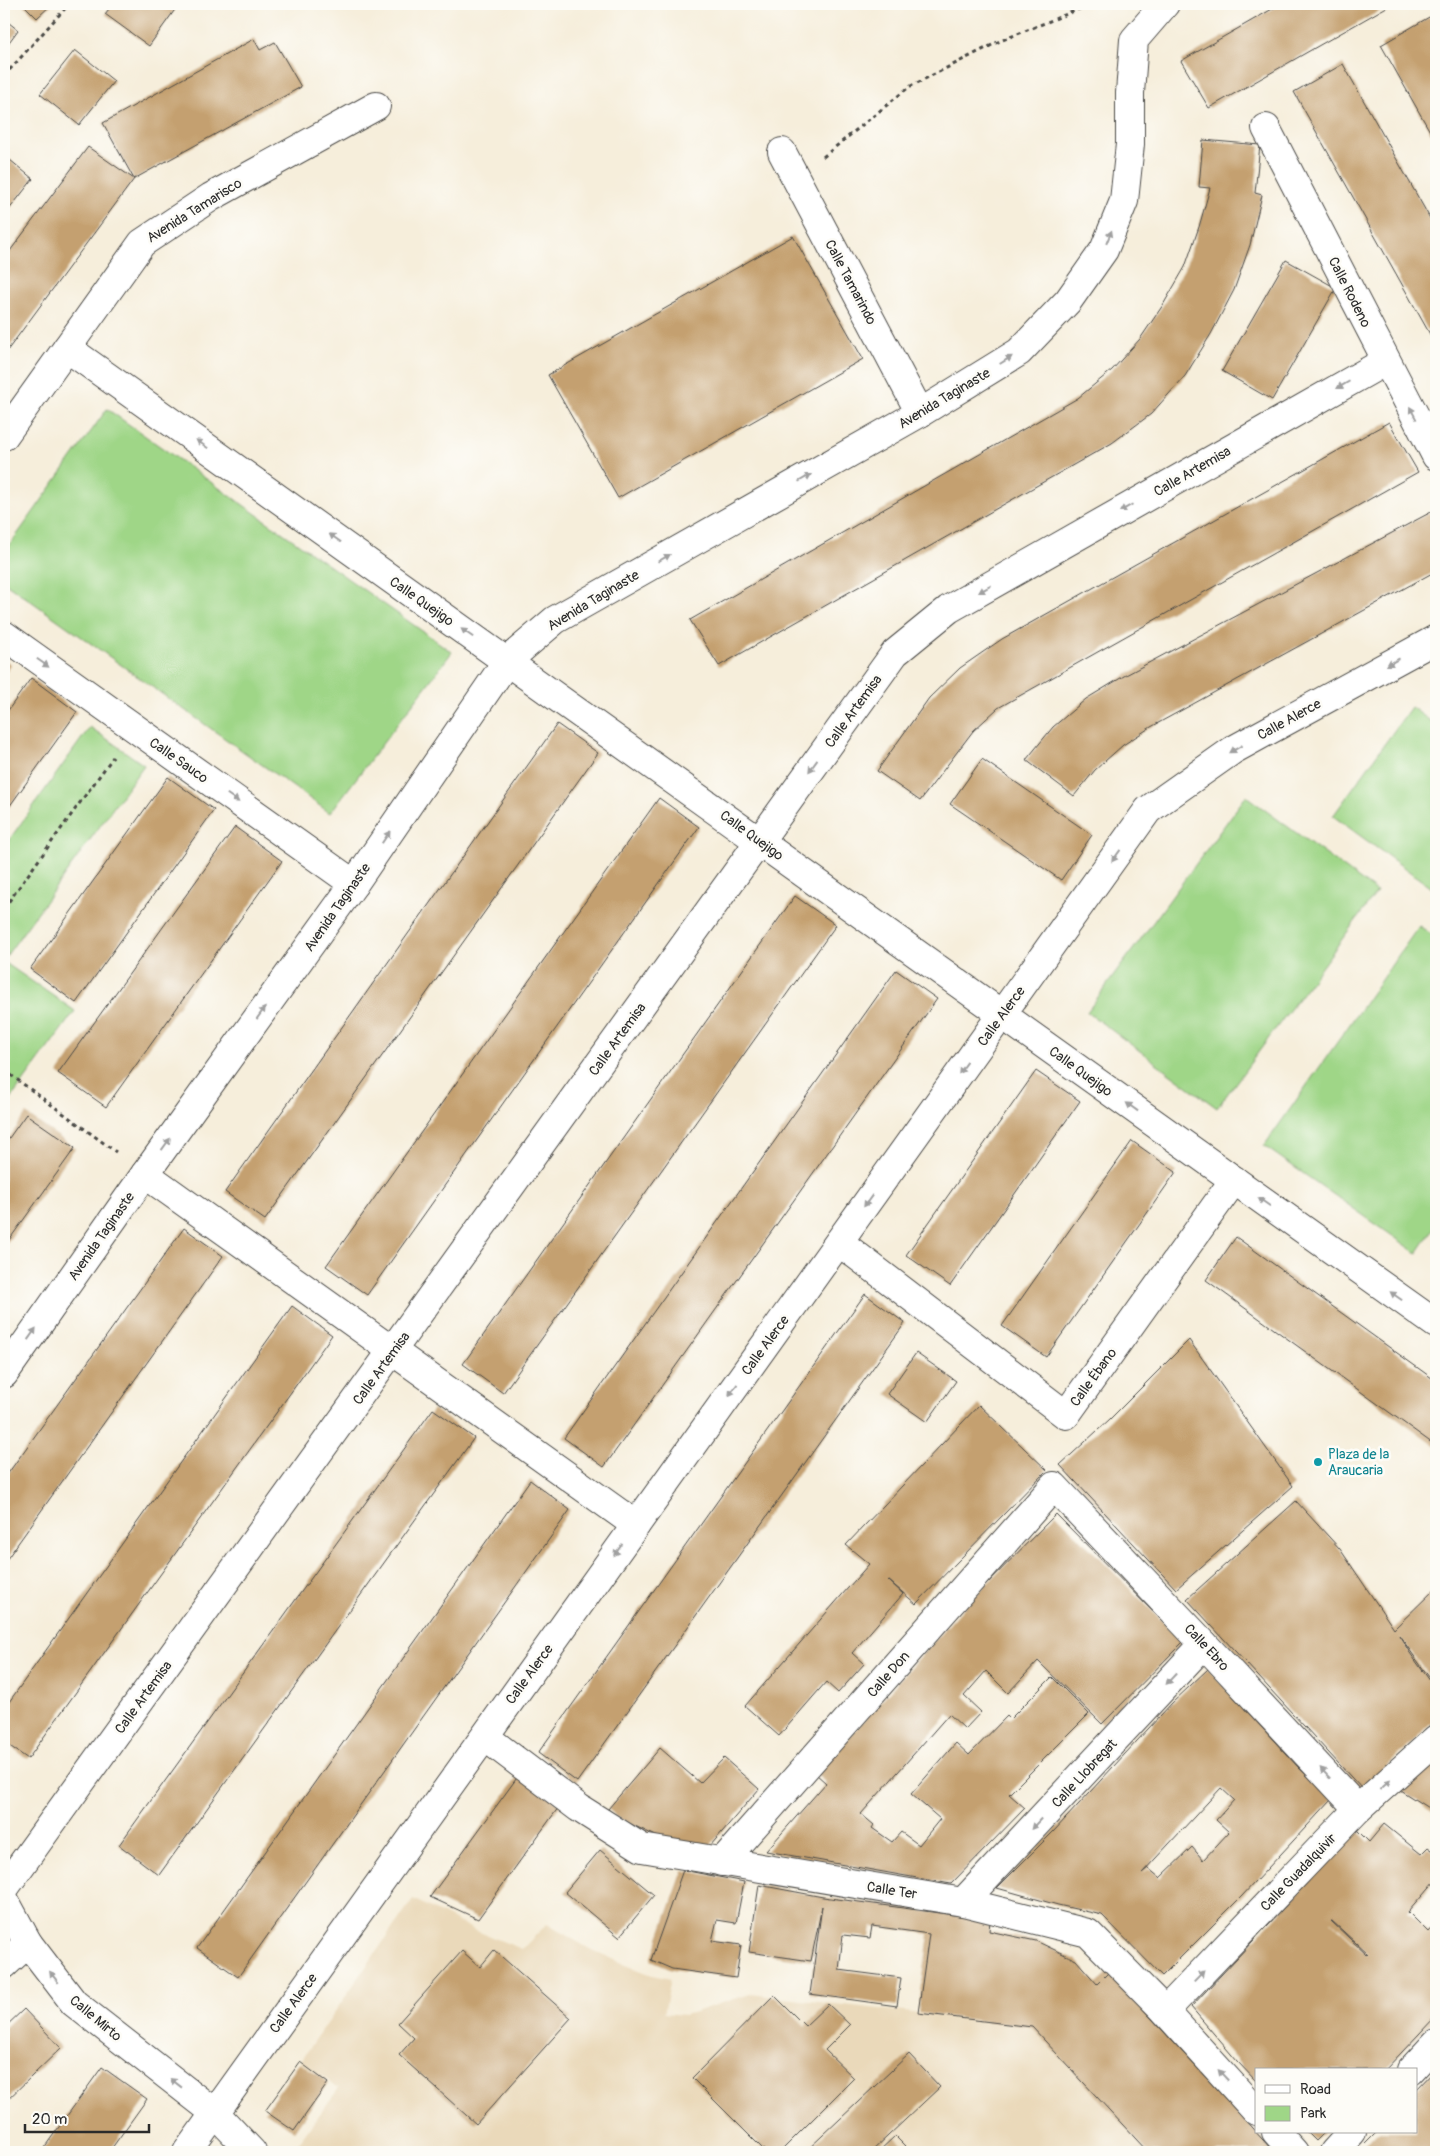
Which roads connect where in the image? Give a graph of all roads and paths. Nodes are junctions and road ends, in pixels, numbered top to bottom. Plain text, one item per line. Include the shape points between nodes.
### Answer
1 (69, 4) edge
2 (1092, 4) edge
3 (1165, 4) edge
4 (4, 76) edge
5 (376, 106) dead end
6 (1266, 128) dead end
7 (782, 152) dead end
8 (797, 179) junction
9 (67, 348) junction
10 (1386, 361) junction
11 (920, 413) junction
12 (9, 419) edge
13 (1436, 456) edge
14 (4, 635) edge
15 (1436, 639) edge
16 (507, 661) junction
17 (134, 728) junction
18 (759, 840) junction
19 (354, 884) junction
20 (4, 908) edge
21 (1002, 1014) junction
22 (4, 1070) edge
23 (145, 1174) junction
24 (1234, 1180) junction
25 (839, 1242) junction
26 (1436, 1324) edge
27 (393, 1351) junction
28 (4, 1374) edge
29 (1054, 1486) joint
30 (636, 1525) junction
31 (1204, 1644) junction
32 (484, 1736) junction
33 (1436, 1739) edge
34 (1358, 1809) junction
35 (722, 1862) junction
36 (4, 1889) edge
37 (4, 1899) edge
38 (963, 1902) junction
39 (28, 1943) junction
40 (4, 1965) edge
41 (1165, 2011) junction
42 (1436, 2043) edge
43 (1413, 2068) edge
44 (1255, 2110) edge
45 (215, 2113) junction
46 (1278, 2134) edge
47 (1350, 2134) edge
48 (187, 2152) edge
49 (252, 2152) edge
50 (1294, 2152) edge
51 (1334, 2152) edge

1 - 4 path
2 - 8 path via 1000,41 909,87
11 -> 3 street, Avenida Taginaste via 1019,352 1068,301 1104,250 1124,201 1134,40
5 - 9 street, Avenida Tamarisco via 211,197 142,242
6 - 10 street, Calle Rodeno
7 - 8 street, Calle Tamarindo
8 - 11 street, Calle Tamarindo
9 - 12 street, Avenida Tamarisco
16 -> 9 street, Calle Quejigo
13 -> 10 street, Calle Rodeno
10 -> 18 street, Calle Artemisa via 949,609 895,653
16 -> 11 street, Avenida Taginaste via 555,620
14 -> 17 street, Calle Sauco
15 -> 21 street, Calle Alerce via 1233,750 1148,810
16 - 18 street, Calle Quejigo
19 -> 16 street, Avenida Taginaste
17 -> 19 street, Calle Sauco
17 - 20 path
18 - 21 street, Calle Quejigo
18 - 27 street, Calle Artemisa
23 -> 19 street, Avenida Taginaste
24 -> 21 street, Calle Quejigo
21 -> 25 street, Calle Alerce
22 - 23 path
23 - 27 street
28 -> 23 street, Avenida Taginaste
24 - 25 street, Calle Ébano via 1066,1415
26 -> 24 street, Calle Quejigo
25 -> 30 street, Calle Alerce
27 - 30 street
27 - 36 street, Calle Artemisa
29 - 31 street, Calle Ebro
29 - 35 street, Calle Don
30 -> 32 street, Calle Alerce
34 -> 31 street, Calle Ebro
31 -> 38 street, Calle Llobregat
32 - 35 street, Calle Ter via 579,1808 642,1848
32 - 45 street, Calle Alerce
34 -> 33 street, Calle Guadalquivir
41 -> 34 street, Calle Guadalquivir
35 - 38 street, Calle Ter
37 - 39 street, Calle Mirto
38 - 41 street, Calle Ter via 1088,1933
39 - 40 street
45 -> 39 street, Calle Mirto via 74,2003
44 -> 41 street, Calle Ter
42 - 43 street
45 - 48 street, Calle Alerce
45 - 49 street, Calle Mirto
46 - 50 street
47 - 51 street

